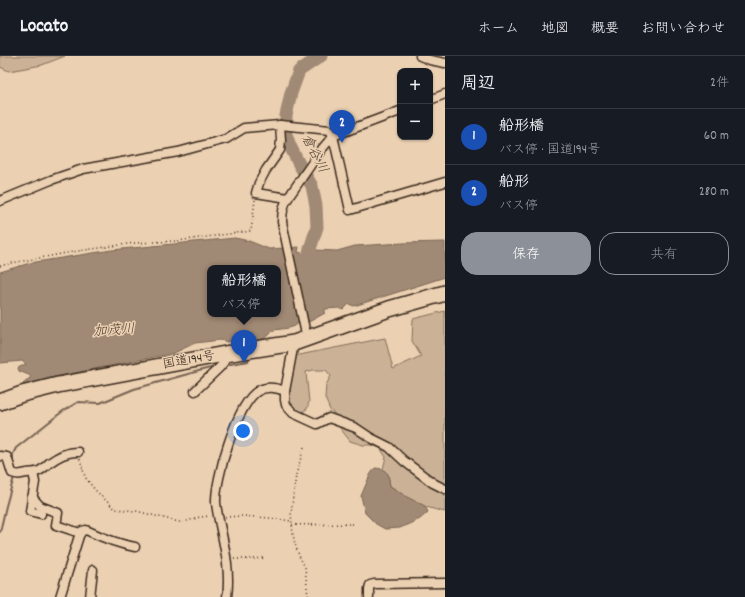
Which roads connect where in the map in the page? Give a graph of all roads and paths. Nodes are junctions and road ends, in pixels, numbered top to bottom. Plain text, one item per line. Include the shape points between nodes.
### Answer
1 (420, 56) edge
2 (445, 63) edge
3 (445, 94) edge
4 (433, 99) edge
5 (397, 112) edge
6 (280, 125) junction
7 (333, 136) junction
8 (445, 182) edge
9 (256, 193) junction
10 (288, 198) junction
11 (0, 201) edge
12 (0, 266) edge
13 (445, 293) edge
14 (302, 338) junction
15 (225, 354) junction
16 (195, 391) dead end
17 (285, 391) junction
18 (0, 402) edge
19 (304, 447) dead end
20 (78, 452) joint
21 (0, 456) edge
22 (33, 473) junction
23 (445, 489) edge
24 (32, 497) junction
25 (42, 514) dead end
26 (218, 516) junction
27 (291, 521) junction
28 (354, 524) dead end
29 (292, 525) junction
30 (80, 534) junction
31 (134, 547) dead end
32 (266, 558) dead end
33 (227, 559) junction
34 (93, 570) dead end
35 (445, 583) edge
36 (60, 597) edge
37 (90, 597) edge
38 (227, 597) edge
39 (308, 597) edge
40 (369, 597) edge

1 - 2 street
3 - 4 street
5 - 7 street
6 - 7 street via 330,130
6 - 9 street via 280,150 266,170
6 - 11 street via 244,128 226,139 178,152 83,169
7 - 8 street via 350,210
7 - 10 street
9 - 10 street
9 - 12 path via 251,231 78,250
10 - 14 street via 282,216
13 - 14 highway, 国道194号
14 - 15 highway, 国道194号
14 - 17 street
15 - 16 street via 220,367
15 - 18 highway, 国道194号 via 58,384
17 - 23 street via 286,405 293,413 317,424 329,418 356,428 389,447 433,484
17 - 26 street via 266,388 258,391 239,416 221,468 216,503
19 - 27 path via 296,475
20 - 22 street via 72,451
20 - 26 path via 85,477 115,509 136,511 179,522
21 - 22 street via 7,457 12,473
22 - 24 street via 35,482
24 - 25 street via 30,511
24 - 30 street via 40,506 58,513 56,525
26 - 27 path
26 - 33 street
27 - 29 path
28 - 29 path
29 - 39 path via 295,544 305,567
30 - 31 street via 86,530
30 - 36 street
32 - 33 path
33 - 38 street
34 - 37 street
35 - 40 street via 374,584 370,585

